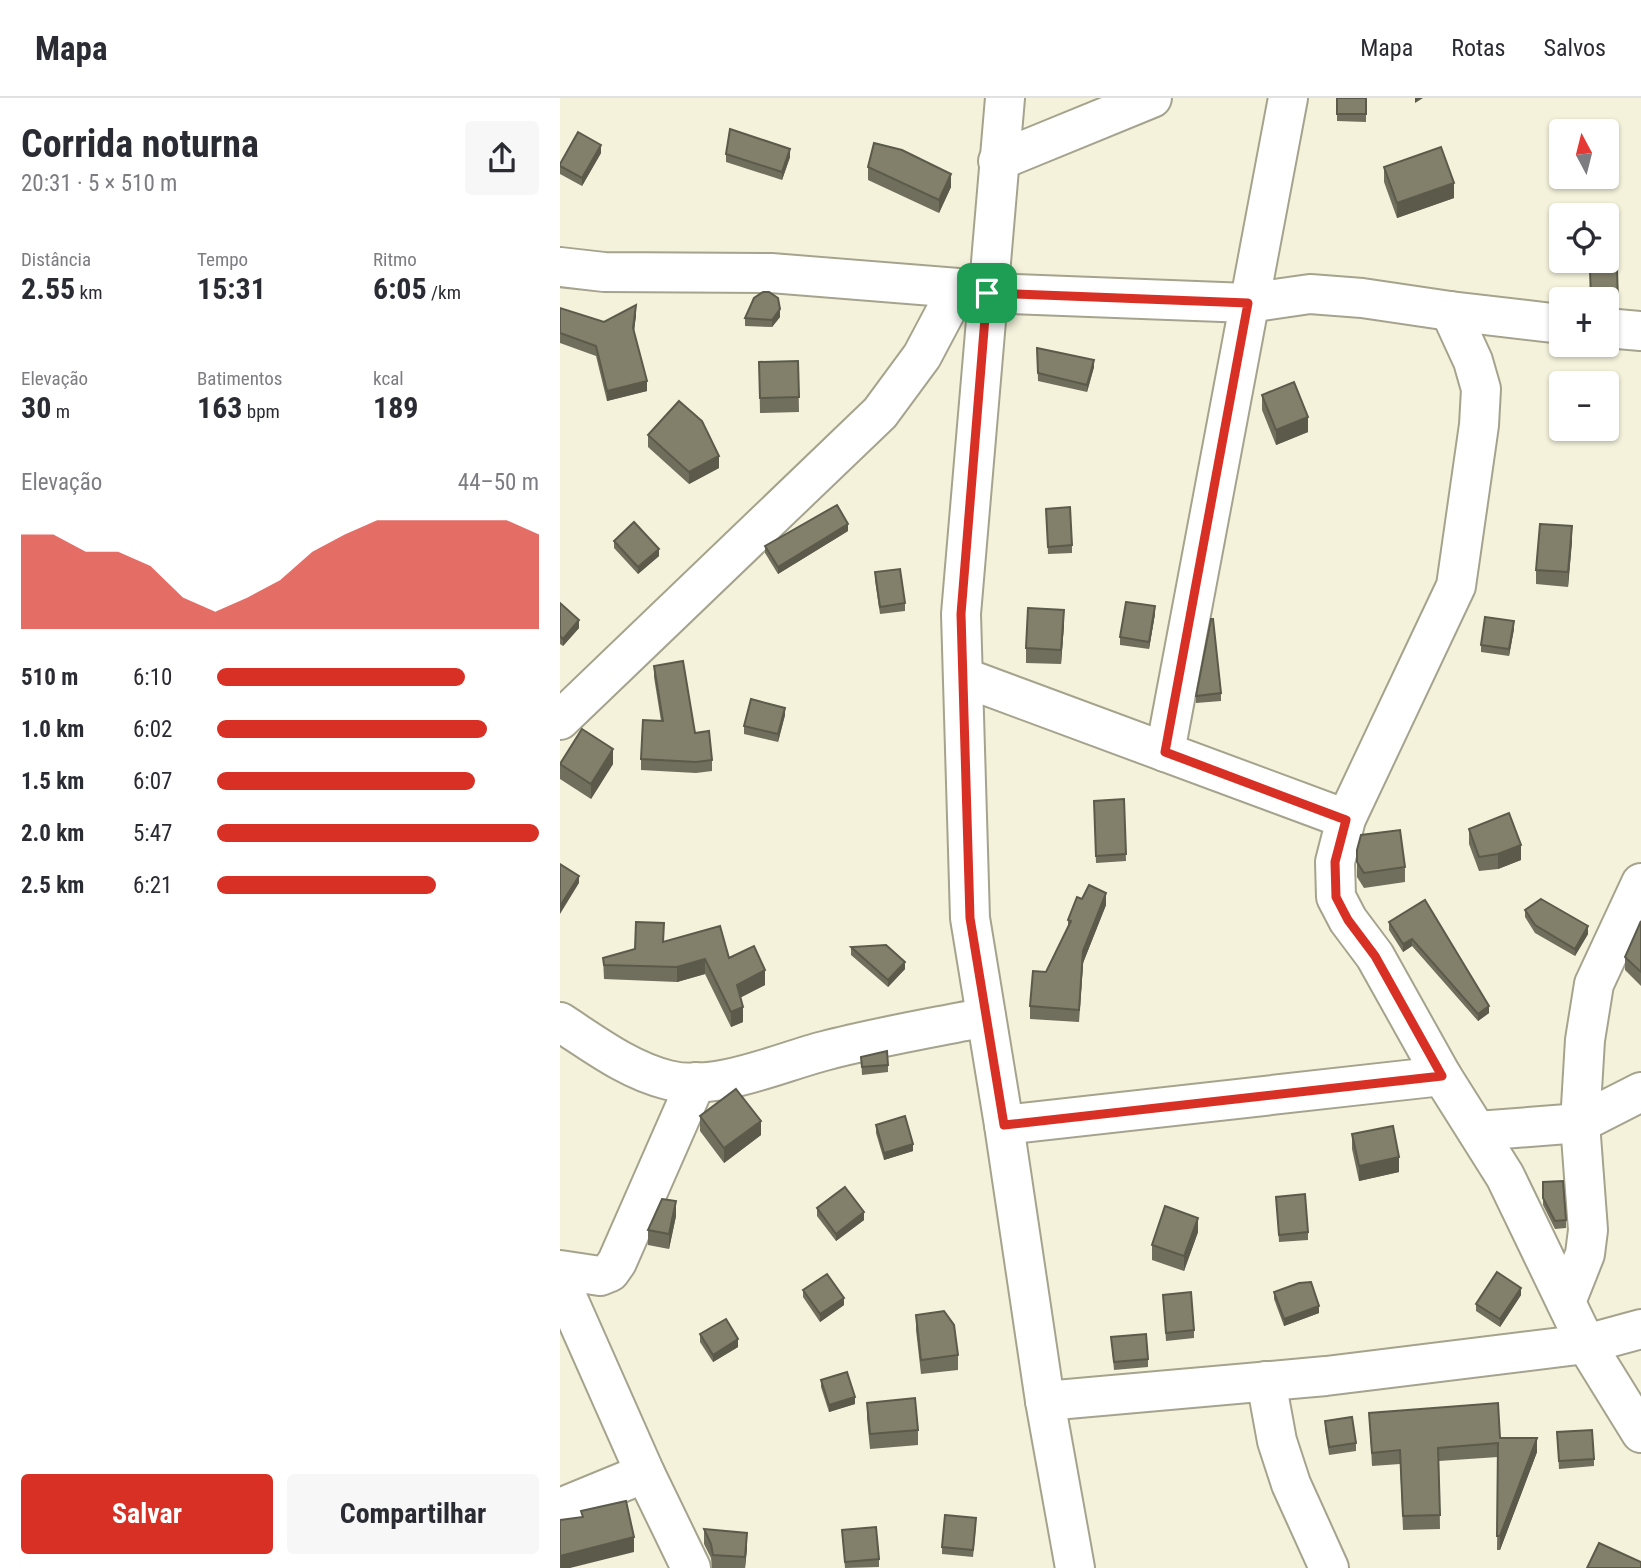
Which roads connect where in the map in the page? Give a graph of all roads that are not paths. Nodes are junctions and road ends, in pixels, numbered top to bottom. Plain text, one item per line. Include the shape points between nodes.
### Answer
1 (1005, 98) edge
2 (1152, 98) edge
3 (1288, 98) edge
4 (998, 161) junction
5 (560, 267) edge
6 (973, 290) junction
7 (1248, 303) junction
8 (1450, 311) junction
9 (1549, 323) edge
10 (1619, 329) edge
11 (1641, 331) edge
12 (963, 677) junction
13 (560, 720) edge
14 (1165, 752) junction
15 (1346, 820) junction
16 (1641, 883) edge
17 (986, 1017) junction
18 (560, 1022) edge
19 (1442, 1076) junction
20 (696, 1082) junction
21 (1641, 1092) edge
22 (1580, 1123) junction
23 (1004, 1125) junction
24 (1477, 1131) junction
25 (560, 1270) edge
26 (560, 1281) edge
27 (1566, 1302) junction
28 (1641, 1329) edge
29 (1586, 1343) junction
30 (1266, 1381) junction
31 (1045, 1401) junction
32 (1641, 1433) edge
33 (645, 1473) junction
34 (560, 1508) edge
35 (691, 1568) edge
36 (1075, 1568) edge
37 (1329, 1568) edge

1 - 4 street
2 - 4 street
3 - 7 street
4 - 6 street
5 - 6 street via 604,272 771,273
6 - 7 street
6 - 12 street via 961,614
6 - 13 street via 880,413
7 - 8 street via 1310,294
7 - 14 street
8 - 9 street
8 - 15 street via 1481,389 1456,586
10 - 11 street
12 - 14 street
12 - 17 street via 970,918
14 - 15 street
15 - 19 street via 1335,862 1336,897
16 - 22 street via 1594,984
17 - 20 street
17 - 23 street
18 - 20 street via 629,1066 669,1080
19 - 23 street
19 - 24 street
20 - 25 street via 610,1272 600,1276
21 - 22 street
22 - 24 street
22 - 27 street via 1588,1230 1585,1254
23 - 31 street
24 - 27 street via 1506,1176
26 - 33 street
27 - 29 street
28 - 29 street
29 - 30 street
29 - 32 street
30 - 31 street
30 - 37 street via 1291,1484
31 - 36 street
33 - 34 street
33 - 35 street

